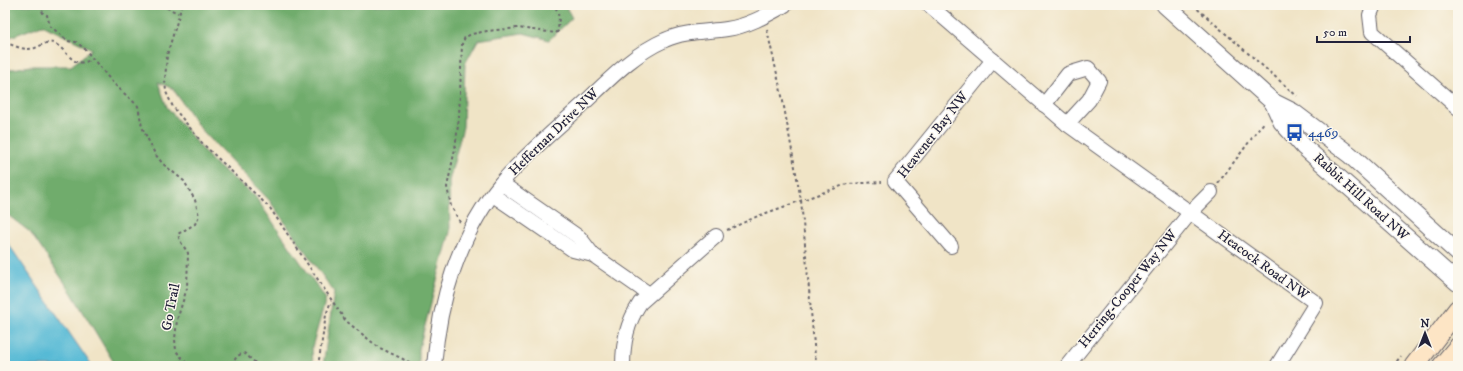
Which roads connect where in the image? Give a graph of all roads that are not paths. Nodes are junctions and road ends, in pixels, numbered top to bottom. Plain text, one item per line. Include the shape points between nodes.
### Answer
1 (785, 5) edge
2 (1165, 5) edge
3 (1374, 5) edge
4 (938, 8) edge
5 (993, 60) junction
6 (1273, 102) junction
7 (1044, 105) junction
8 (1458, 108) edge
9 (1067, 124) junction
10 (501, 183) junction
11 (1211, 192) road end
12 (492, 194) junction
13 (1190, 212) junction
14 (716, 236) road end
15 (951, 246) dead end
16 (1458, 253) edge
17 (593, 255) junction
18 (1458, 283) edge
19 (649, 294) junction
20 (1458, 309) edge
21 (1458, 347) edge
22 (434, 366) edge
23 (623, 366) edge
24 (1067, 366) edge
25 (1277, 366) edge
26 (1414, 366) edge
27 (1442, 366) edge

1 - 10 street, Heffernan Drive NW via 728,29 666,39 640,52
2 - 6 street, Rabbit Hill Road NW
3 - 8 street via 1370,15 1372,32
4 - 5 street, Heacock Road NW
5 - 7 street, Heacock Road NW
5 - 15 street, Heavener Bay NW via 895,181
6 - 16 street, Rabbit Hill Road NW via 1299,116 1350,155
6 - 18 street, Rabbit Hill Road NW via 1282,122 1304,146
7 - 9 street, Heacock Road NW
7 - 9 street via 1068,74 1088,68 1099,81 1089,100
9 - 13 street, Heacock Road NW
10 - 12 street, Heffernan Drive NW
10 - 17 street via 580,238
11 - 13 street
12 - 17 street via 573,250
12 - 22 street, Heffernan Drive NW via 468,236 443,305
13 - 24 street, Herring-Cooper Way NW
13 - 25 street, Heacock Road NW via 1316,303
14 - 19 street
17 - 19 street
19 - 23 street via 634,312 629,325 623,346
20 - 26 main road
21 - 27 main road

